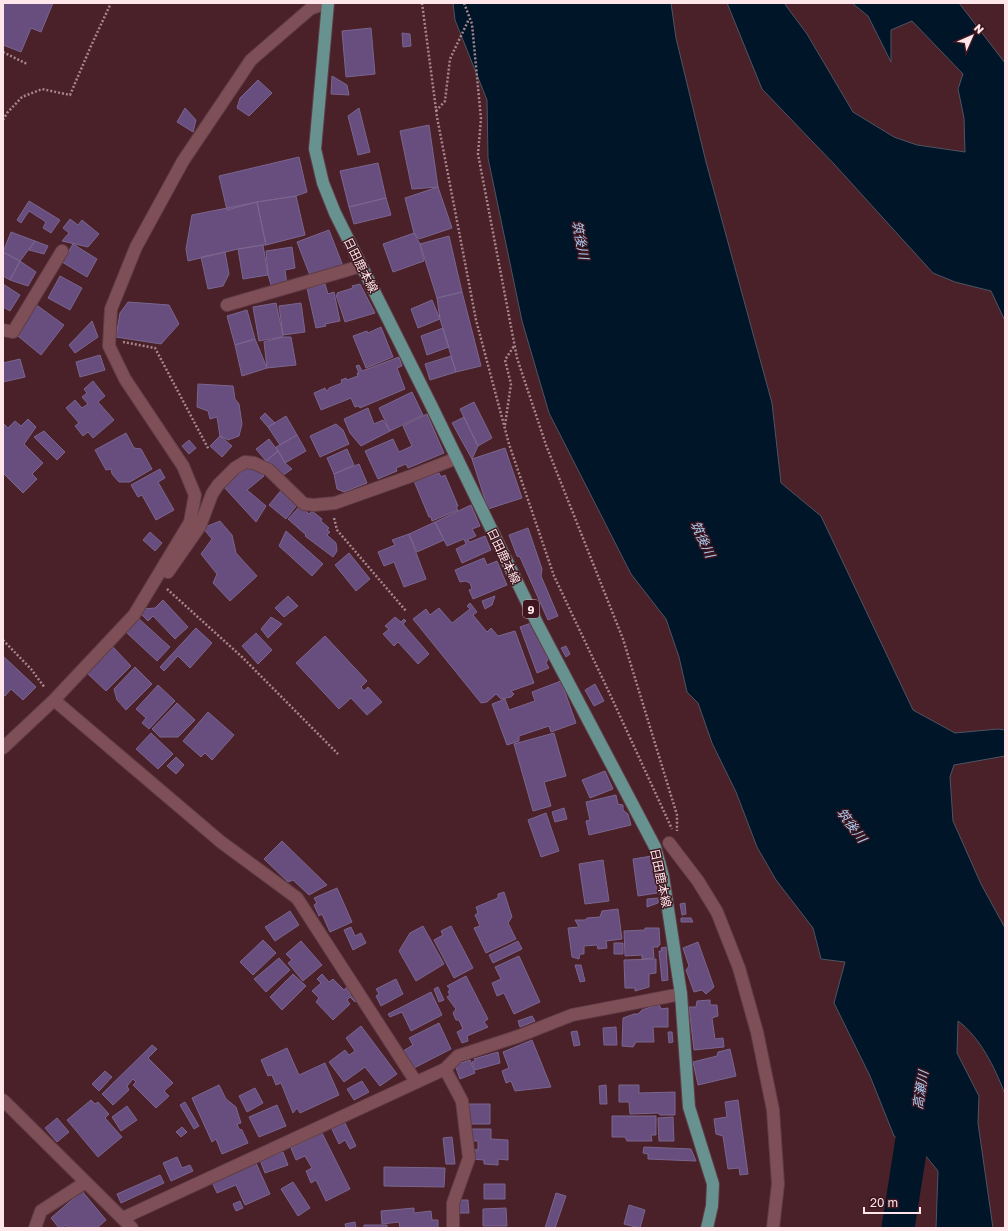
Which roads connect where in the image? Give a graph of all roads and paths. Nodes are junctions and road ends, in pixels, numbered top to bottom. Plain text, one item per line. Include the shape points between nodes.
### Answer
1 (111, 3) edge
2 (327, 3) edge
3 (422, 3) edge
4 (464, 3) edge
5 (470, 19) junction
6 (3, 52) edge
7 (27, 64) dead end
8 (436, 111) junction
9 (3, 120) edge
10 (62, 251) dead end
11 (361, 266) junction
12 (226, 305) dead end
13 (3, 330) edge
14 (109, 339) junction
15 (514, 345) junction
16 (505, 428) junction
17 (209, 450) dead end
18 (457, 458) junction
19 (330, 504) junction
20 (160, 582) junction
21 (147, 593) junction
22 (406, 611) dead end
23 (3, 640) edge
24 (54, 700) junction
25 (3, 748) edge
26 (338, 754) dead end
27 (669, 843) joint
28 (678, 856) junction
29 (681, 994) junction
30 (445, 1069) junction
31 (416, 1082) junction
32 (3, 1100) edge
33 (86, 1182) junction
34 (123, 1218) junction
35 (35, 1228) edge
36 (132, 1228) edge
37 (453, 1228) edge
38 (707, 1228) edge
39 (773, 1228) edge

1 - 9 path via 70,95 42,89 22,97
2 - 11 main road, 日田鹿本線 / 9 via 315,149 323,183 334,213
2 - 14 street via 310,9 252,60 184,161 136,247 111,309
3 - 8 path
4 - 5 path
5 - 8 path via 450,59 445,101
5 - 15 path via 481,119 478,154
6 - 7 path
8 - 16 path via 476,320
10 - 13 street via 13,332
11 - 12 street
11 - 18 main road, 日田鹿本線 / 9
14 - 17 path via 155,348
14 - 21 street via 108,346 125,379 183,466 195,495 190,522
15 - 16 path via 505,360 511,384
15 - 28 path via 546,445 623,639 677,815
16 - 27 path via 554,576 673,828
18 - 19 street
18 - 29 main road, 日田鹿本線 / 9 via 537,623 655,847 663,876
19 - 20 street via 304,504 269,470 245,462 218,485 200,526
19 - 22 path via 337,530
20 - 21 street
20 - 26 path via 242,657
21 - 24 street via 134,615
23 - 24 path via 31,669
24 - 25 street
24 - 31 street via 221,842 297,898
27 - 28 street
28 - 39 street via 698,881 717,912 739,968 757,1032 773,1110 778,1184
29 - 30 street via 572,1015 458,1056
29 - 38 main road, 日田鹿本線 / 9 via 689,1107 713,1184
30 - 31 street
30 - 37 street via 462,1101 469,1158 453,1203
31 - 34 street
32 - 33 street
33 - 34 street
33 - 35 street via 42,1211
34 - 36 street

